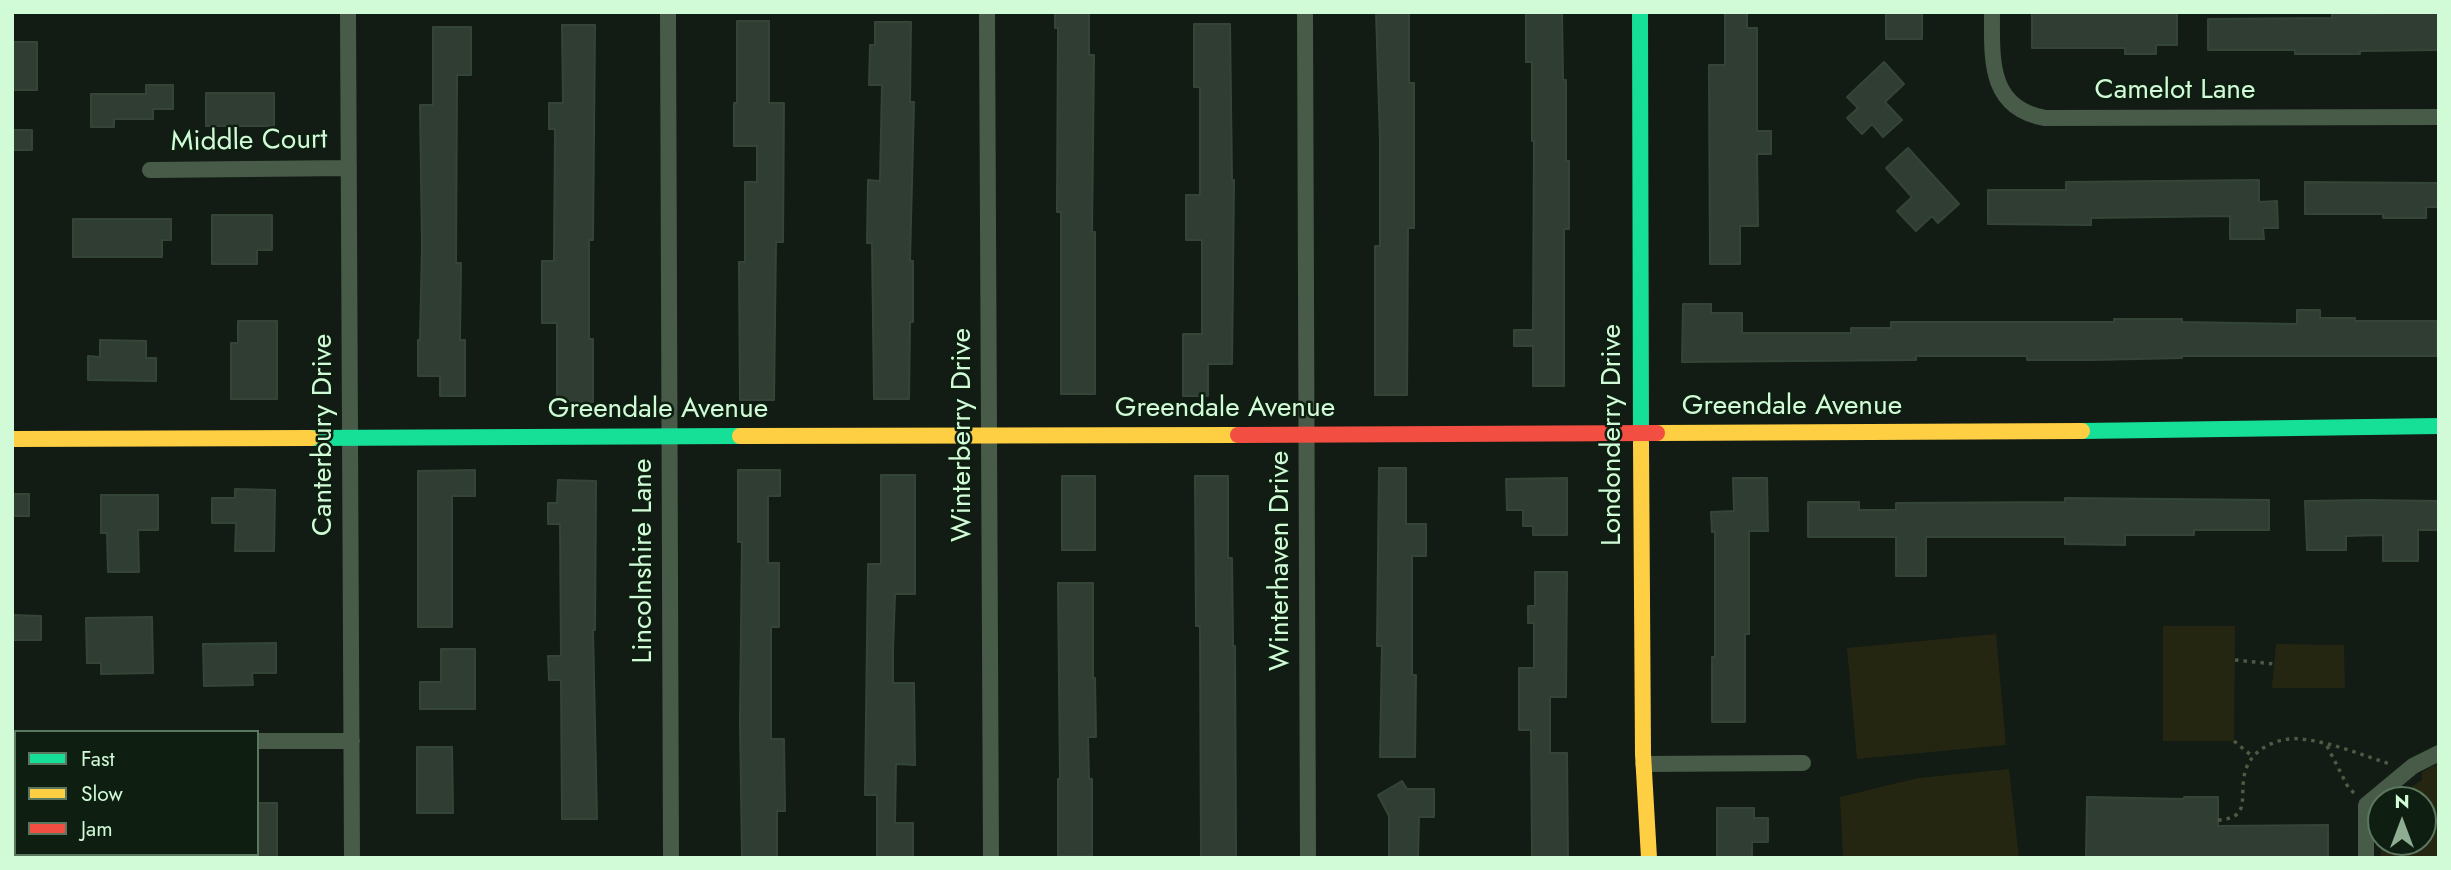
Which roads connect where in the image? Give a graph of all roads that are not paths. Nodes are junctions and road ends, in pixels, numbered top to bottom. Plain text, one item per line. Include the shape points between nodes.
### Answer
1 (348, 12) edge
2 (668, 12) edge
3 (987, 12) edge
4 (1304, 12) edge
5 (1640, 12) edge
6 (1992, 12) edge
7 (2439, 117) edge
8 (349, 168) junction
9 (150, 170) dead end
10 (2439, 426) edge
11 (1639, 434) junction
12 (1306, 435) junction
13 (670, 436) junction
14 (989, 436) junction
15 (350, 438) junction
16 (12, 439) edge
17 (259, 741) edge
18 (352, 741) junction
19 (2439, 753) edge
20 (1803, 763) dead end
21 (1643, 764) junction
22 (352, 858) edge
23 (671, 858) edge
24 (991, 858) edge
25 (1308, 858) edge
26 (1650, 858) edge
27 (2366, 858) edge

1 - 8 street, Canterbury Drive
2 - 13 street, Lincolnshire Lane
3 - 14 street, Winterberry Drive
4 - 12 street, Winterhaven Drive
5 - 11 street, Londonderry Drive
6 - 7 street, Camelot Lane via 1996,79 2014,107 2029,115
8 - 9 street, Middle Court
8 - 15 street, Canterbury Drive
10 - 11 street, Greendale Avenue
11 - 12 street, Greendale Avenue
11 - 21 street, Londonderry Drive
12 - 14 street, Greendale Avenue
12 - 25 street, Winterhaven Drive
13 - 14 street, Greendale Avenue
13 - 15 street, Greendale Avenue
13 - 23 street, Lincolnshire Lane
14 - 24 street, Winterberry Drive
15 - 16 street, Greendale Avenue
15 - 18 street, Canterbury Drive
17 - 18 street
18 - 22 street, Canterbury Drive
19 - 27 street via 2408,770 2366,805
20 - 21 street
21 - 26 street, Londonderry Drive

